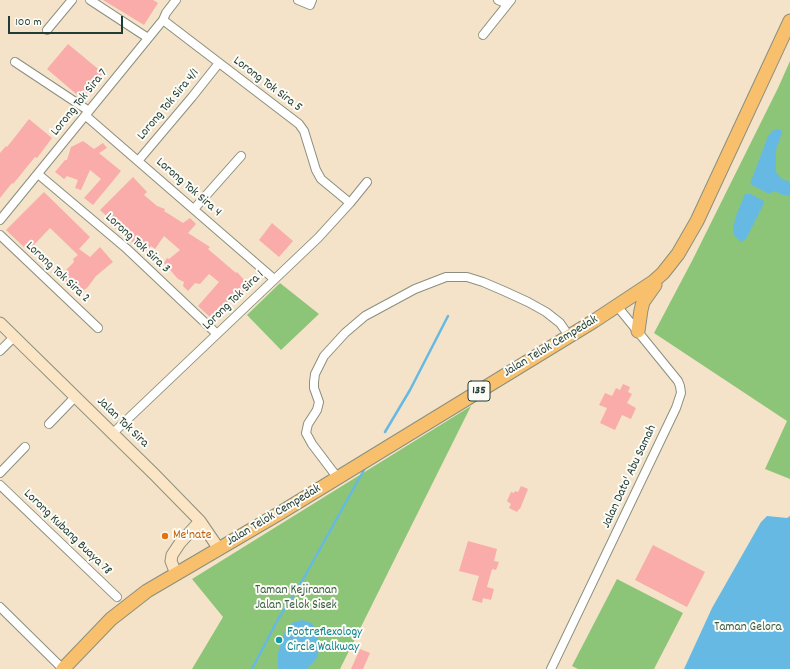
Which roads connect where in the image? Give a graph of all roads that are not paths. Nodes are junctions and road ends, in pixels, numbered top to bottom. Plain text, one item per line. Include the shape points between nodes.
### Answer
1 (72, 0) edge
2 (90, 0) edge
3 (176, 0) edge
4 (298, 0) edge
5 (312, 0) edge
6 (498, 0) edge
7 (509, 2) edge
8 (163, 20) junction
9 (790, 21) edge
10 (47, 30) dead end
11 (483, 35) dead end
12 (148, 38) junction
13 (15, 62) dead end
14 (219, 63) junction
15 (87, 114) junction
16 (240, 156) dead end
17 (138, 161) junction
18 (38, 174) junction
19 (367, 182) dead end
20 (350, 203) junction
21 (194, 209) junction
22 (0, 220) edge
23 (0, 235) edge
24 (663, 273) junction
25 (274, 279) junction
26 (618, 306) junction
27 (0, 323) edge
28 (98, 328) dead end
29 (638, 331) junction
30 (217, 334) junction
31 (569, 336) junction
32 (14, 337) junction
33 (0, 351) edge
34 (75, 397) junction
35 (49, 424) dead end
36 (113, 433) junction
37 (25, 447) dead end
38 (0, 473) edge
39 (337, 477) junction
40 (0, 485) edge
41 (200, 521) junction
42 (219, 549) junction
43 (176, 574) junction
44 (117, 598) dead end
45 (0, 608) edge
46 (63, 669) edge
47 (551, 669) edge

1 - 10 street
2 - 12 street
3 - 8 street, Lorong Tok Sira 7
4 - 5 street via 310,5
6 - 7 street
7 - 11 street
8 - 12 street, Lorong Tok Sira 7
8 - 14 street, Lorong Tok Sira 5
9 - 24 main road, Jalan Telok Cempedak / 135 via 697,221 678,254
12 - 15 street, Lorong Tok Sira 7
13 - 15 street, Lorong Tok Sira 4
14 - 17 street, Lorong Tok Sira 4/1
14 - 20 street, Lorong Tok Sira 5 via 299,124 304,131 321,179
15 - 17 street, Lorong Tok Sira 4
15 - 18 street, Lorong Tok Sira 7
16 - 21 street
17 - 21 street, Lorong Tok Sira 4
18 - 22 street, Lorong Tok Sira 7
18 - 30 street, Lorong Tok Sira 3 via 127,249
19 - 20 street, Lorong Tok Sira 1
20 - 25 street, Lorong Tok Sira 1 via 318,238
21 - 25 street, Lorong Tok Sira 4
23 - 28 street, Lorong Tok Sira 2
24 - 26 main road, Jalan Telok Cempedak / 135
24 - 29 main road via 640,310
25 - 30 street, Lorong Tok Sira 1
26 - 29 street, Jalan Dato' Abu Samah
26 - 31 main road, Jalan Telok Cempedak / 135
27 - 32 street, Jalan Tok Sira
29 - 47 street, Jalan Dato' Abu Samah via 678,381 680,400
30 - 36 street, Lorong Tok Sira 1
31 - 39 main road, Jalan Telok Cempedak / 135
31 - 39 street via 554,317 528,302 483,282 457,276 446,277 415,289 365,316 324,356 315,374 314,388 319,405 306,433
32 - 33 street
32 - 34 street, Jalan Tok Sira
34 - 35 street
34 - 36 street, Jalan Tok Sira
36 - 41 street, Jalan Tok Sira
37 - 38 street
39 - 42 main road, Jalan Telok Cempedak / 135
40 - 44 street, Lorong Kubang Buaya 78
41 - 42 street, Jalan Tok Sira
41 - 43 street via 180,542 172,555
42 - 43 main road, Jalan Telok Cempedak / 135
43 - 46 main road, Jalan Telok Cempedak / 135 via 122,609
45 - 46 street

